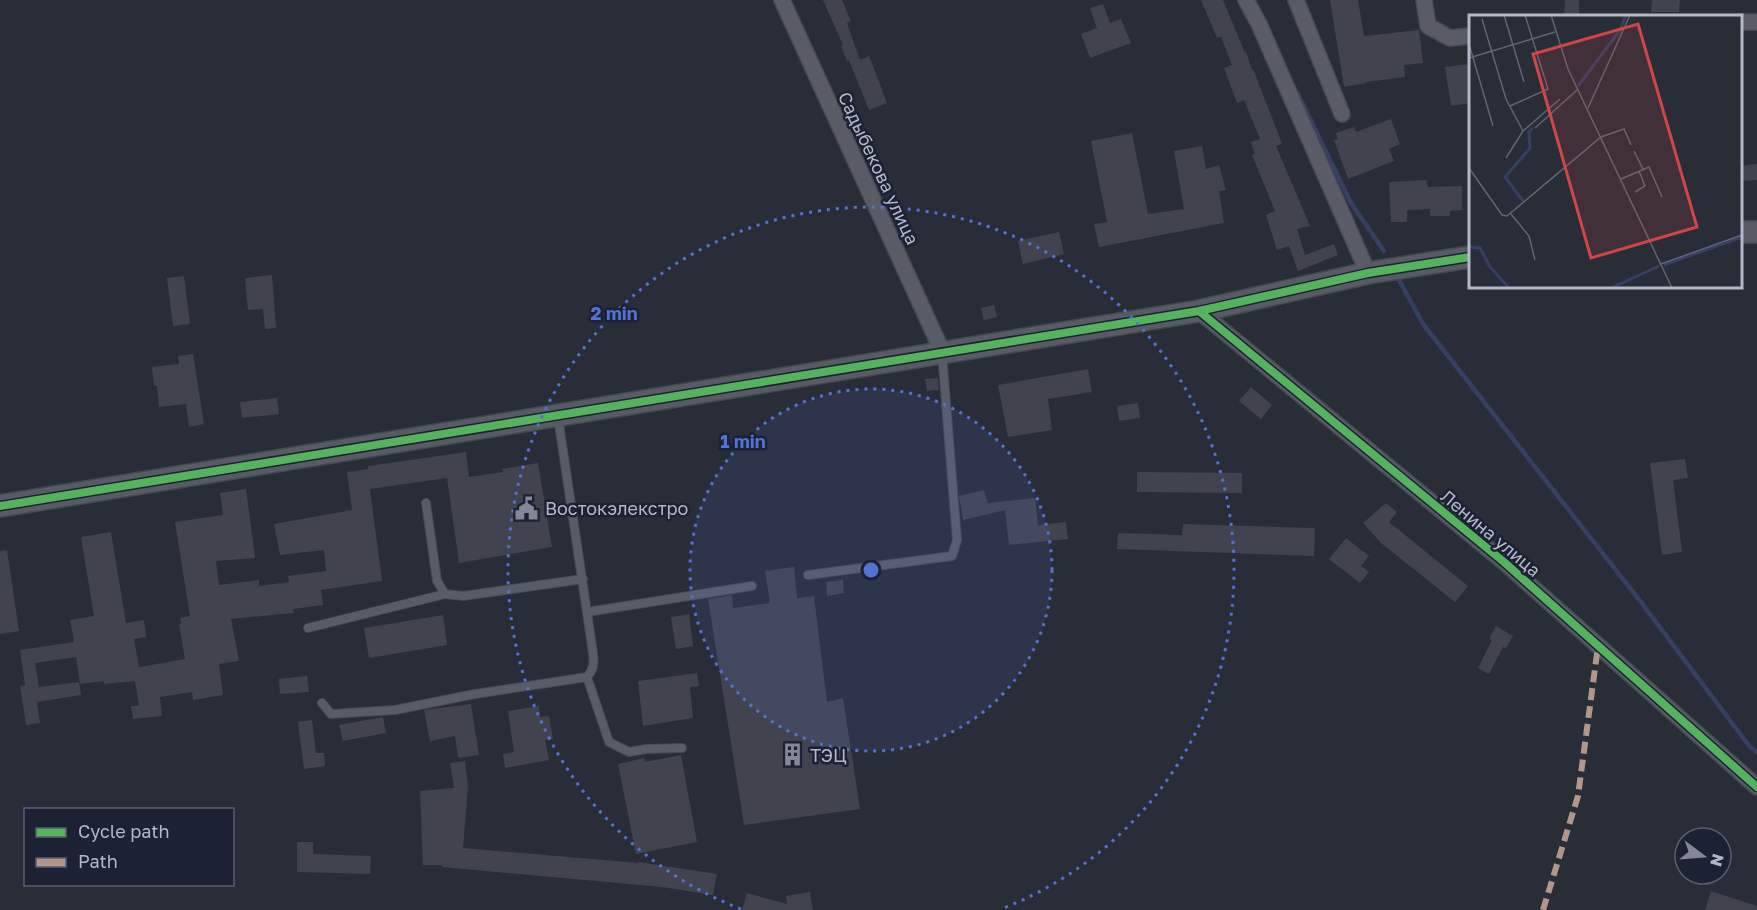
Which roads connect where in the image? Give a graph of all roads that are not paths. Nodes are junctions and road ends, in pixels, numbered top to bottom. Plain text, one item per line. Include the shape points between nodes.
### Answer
1 (782, 0) edge
2 (1246, 0) edge
3 (1296, 0) edge
4 (1424, 0) edge
5 (1469, 36) edge
6 (1342, 114) dead end
7 (1469, 257) edge
8 (1368, 273) junction
9 (1199, 311) junction
10 (942, 351) junction
11 (558, 415) junction
12 (426, 503) dead end
13 (0, 506) edge
14 (808, 574) dead end
15 (583, 579) junction
16 (752, 586) dead end
17 (445, 594) junction
18 (587, 612) junction
19 (308, 628) dead end
20 (586, 677) junction
21 (322, 703) dead end
22 (682, 748) dead end
23 (1757, 787) edge

1 - 10 street, Садыбекова улица
2 - 8 street
3 - 6 street
4 - 5 street via 1428,26 1450,38
7 - 8 street
8 - 9 street
9 - 10 street
9 - 23 street, Ленина улица via 1504,562
10 - 11 street
10 - 14 lane via 957,540 952,556
11 - 13 street
11 - 15 lane
12 - 17 lane via 437,581
15 - 17 lane via 463,596
15 - 18 lane
16 - 18 lane
17 - 19 lane
18 - 20 lane via 594,664
20 - 21 lane via 395,710 331,714
20 - 22 lane via 609,742 629,752

